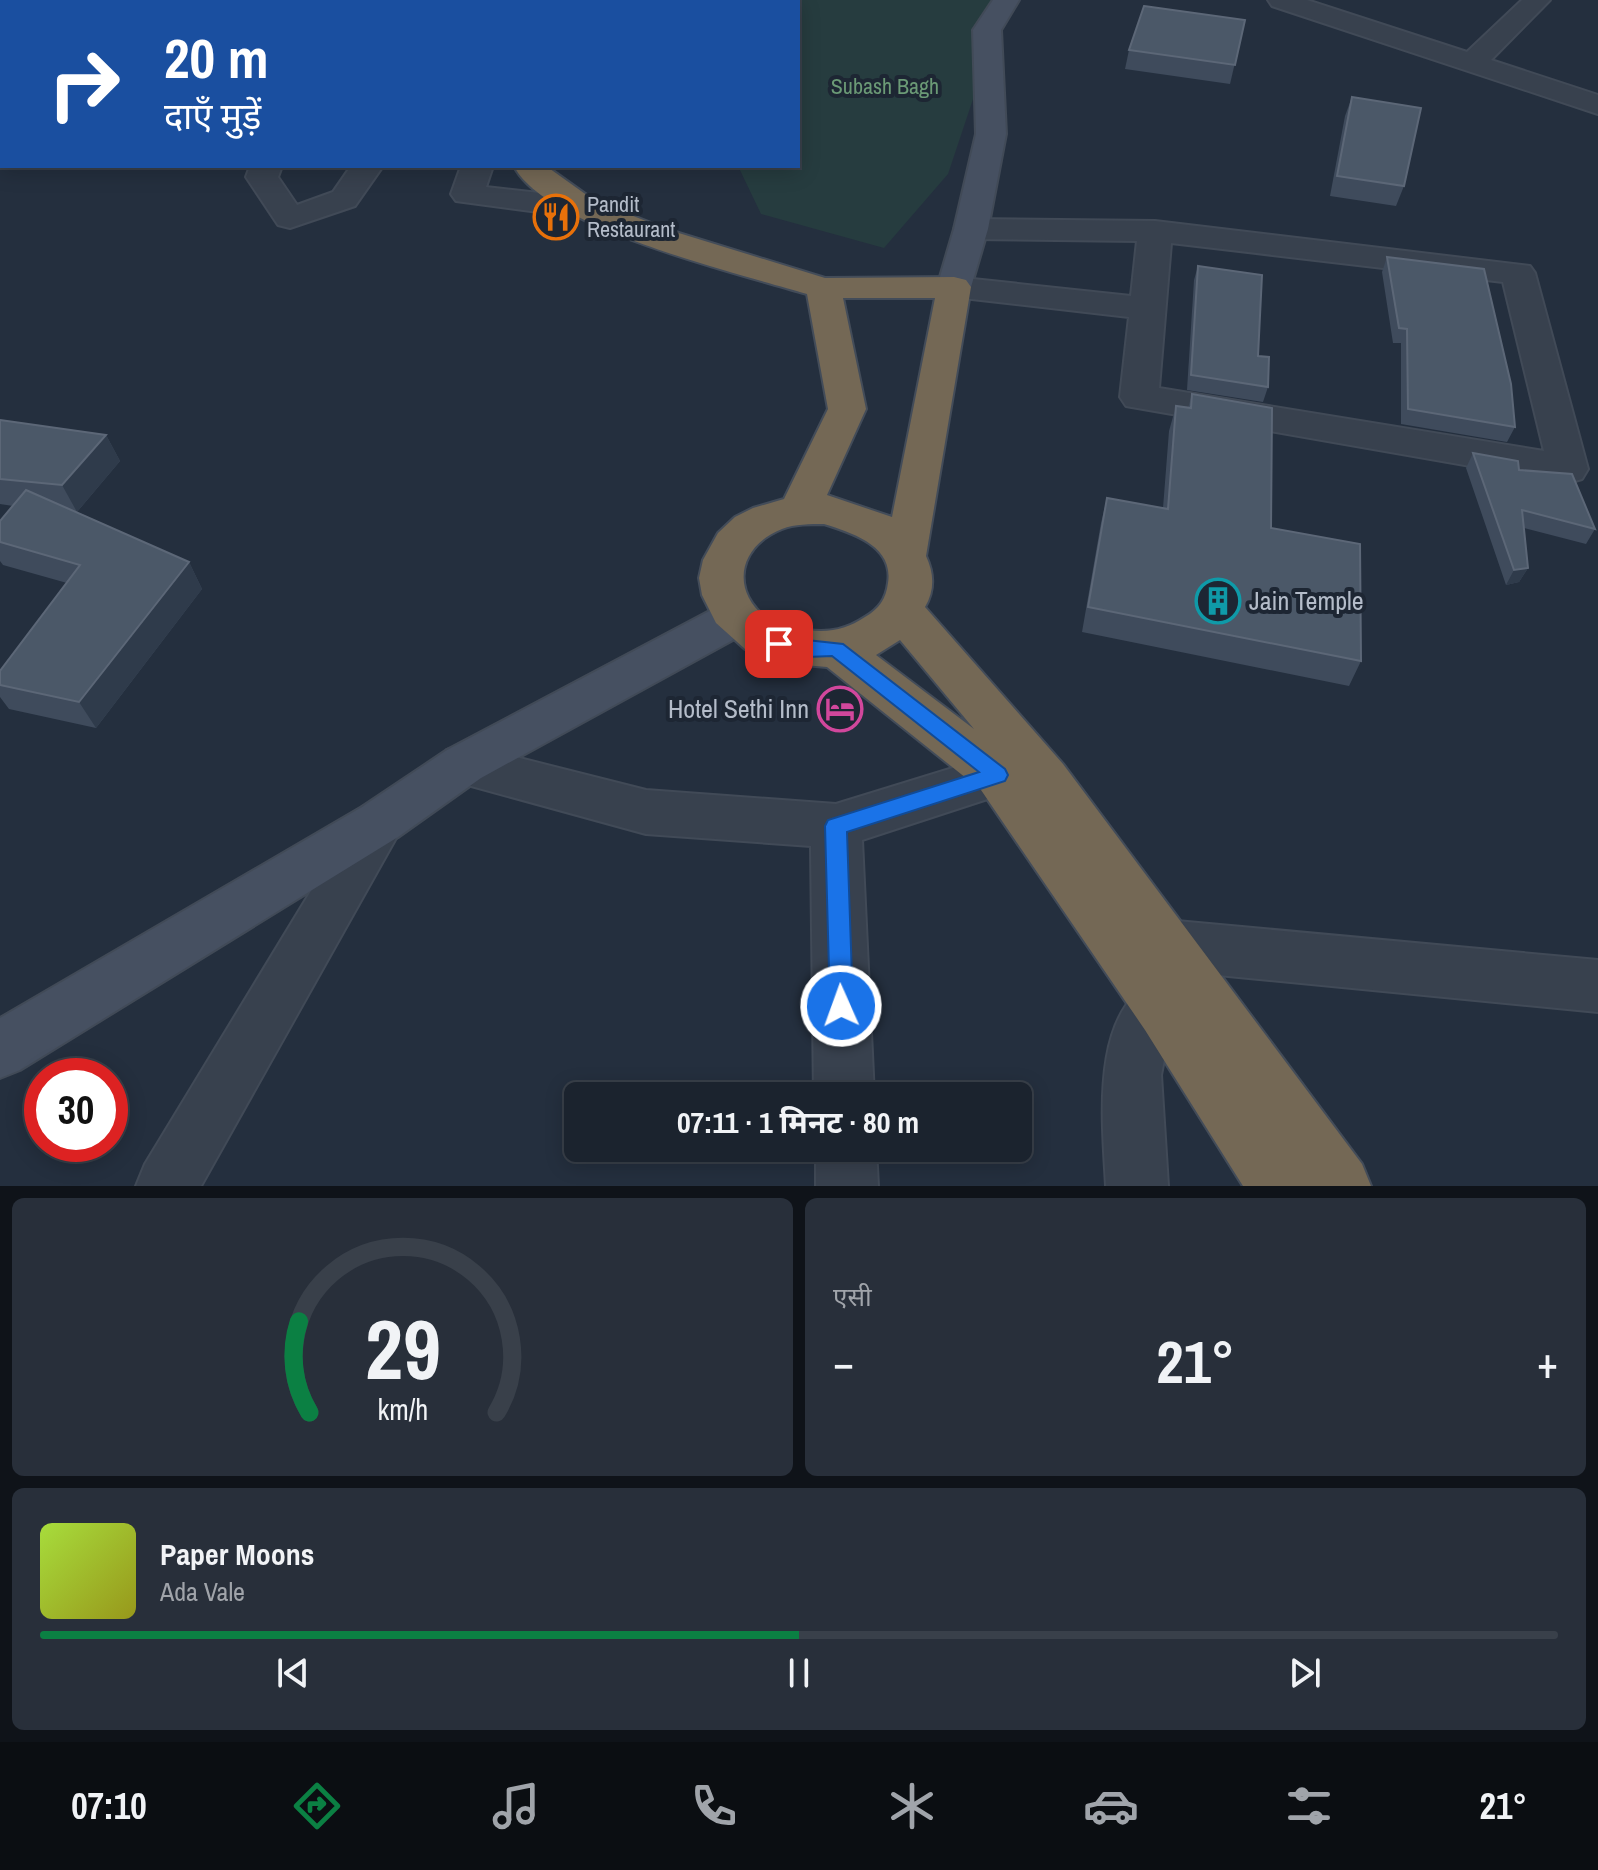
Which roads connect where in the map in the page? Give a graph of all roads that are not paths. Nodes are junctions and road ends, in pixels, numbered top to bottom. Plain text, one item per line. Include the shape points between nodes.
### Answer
1 (1006, 0) edge
2 (1281, 0) edge
3 (1537, 0) edge
4 (1473, 62) junction
5 (1597, 104) edge
6 (265, 168) edge
7 (366, 168) edge
8 (476, 168) edge
9 (531, 168) edge
10 (584, 208) junction
11 (971, 229) junction
12 (1155, 231) junction
13 (954, 287) junction
14 (823, 288) junction
15 (1148, 309) junction
16 (799, 510) junction
17 (906, 554) junction
18 (903, 612) junction
19 (735, 618) junction
20 (836, 649) junction
21 (464, 764) junction
22 (1015, 769) junction
23 (380, 822) junction
24 (836, 826) junction
25 (1166, 945) junction
26 (1598, 986) edge
27 (1161, 1004) junction
28 (0, 1050) edge
29 (844, 1082) edge
30 (846, 1162) edge
31 (167, 1186) edge
32 (847, 1186) edge
33 (1137, 1186) edge
34 (1279, 1186) edge
35 (1300, 1186) edge
36 (1340, 1186) edge

1 - 11 street via 987,30 991,134
2 - 4 street
3 - 4 street
4 - 5 street
6 - 7 street via 262,177 290,218 344,199
8 - 10 street via 467,194
9 - 10 highway
10 - 14 highway via 657,237
11 - 12 street
11 - 13 street
12 - 15 street
12 - 15 street via 1518,273 1568,469 1139,397
13 - 14 highway
13 - 15 street
13 - 17 highway
14 - 16 highway via 847,409
16 - 17 highway via 825,509 862,518 893,536
16 - 19 highway via 752,526 723,559 724,599
17 - 18 highway via 913,573 912,593
18 - 20 highway via 863,642
18 - 22 highway
19 - 20 highway via 779,644
19 - 21 street
20 - 22 highway
21 - 23 street
21 - 24 street via 646,812
22 - 24 street
22 - 25 highway
22 - 27 highway
22 - 35 highway
23 - 28 street
23 - 31 street
24 - 29 street
25 - 26 street
25 - 36 highway
27 - 33 street via 1134,1060
27 - 34 highway
30 - 32 street

